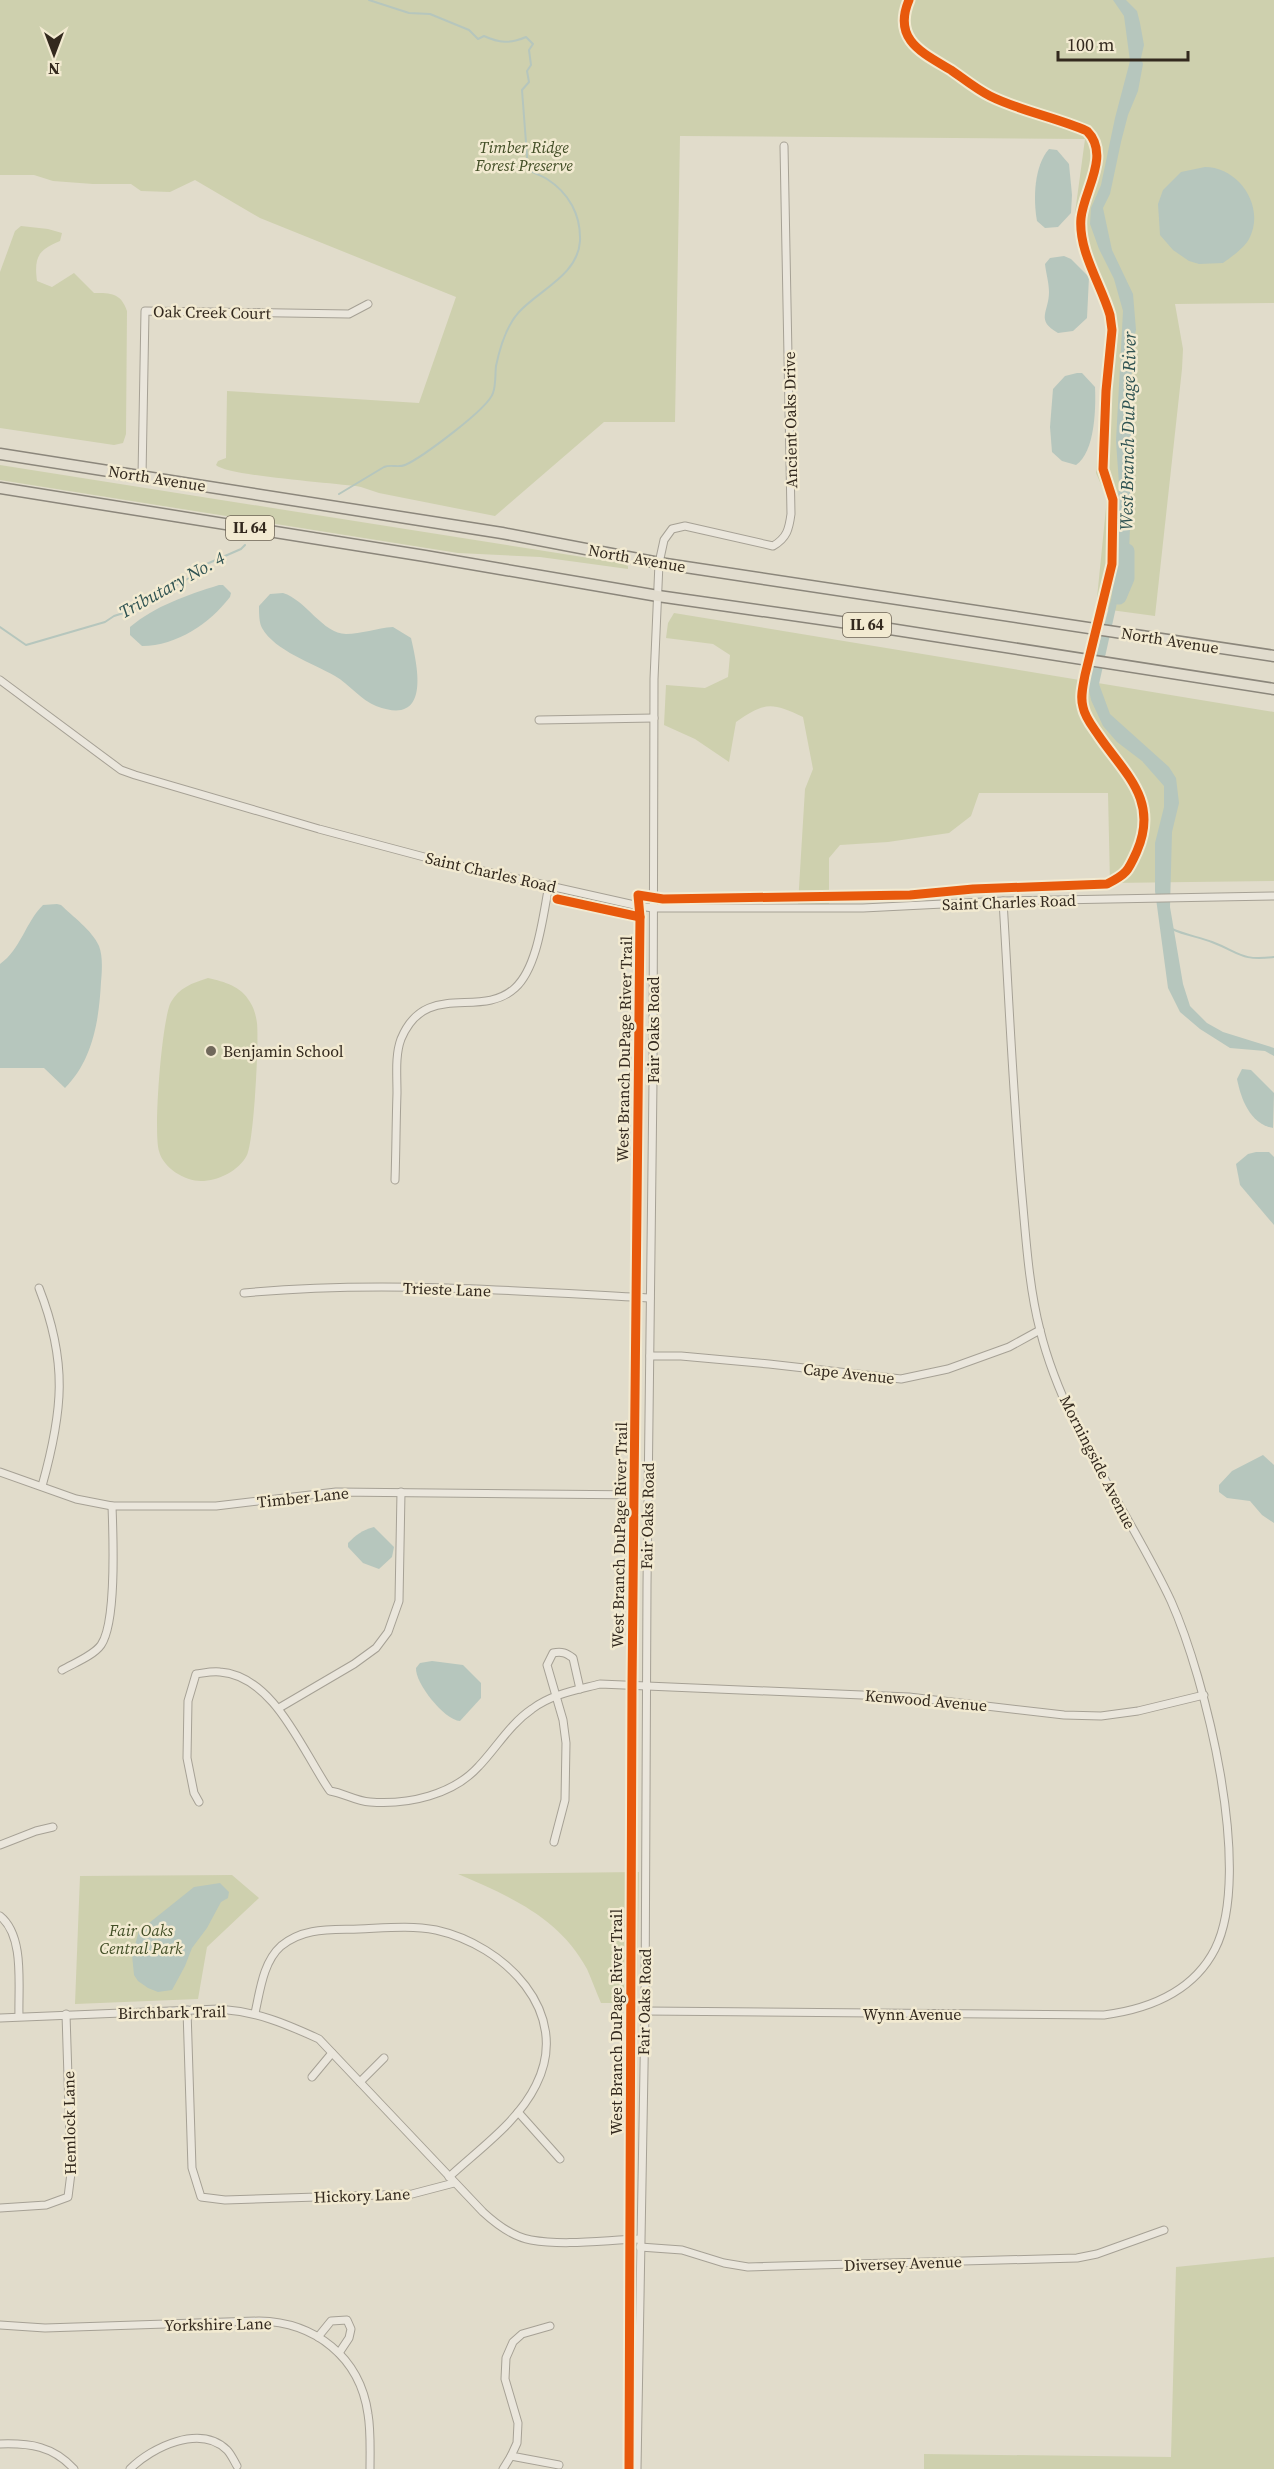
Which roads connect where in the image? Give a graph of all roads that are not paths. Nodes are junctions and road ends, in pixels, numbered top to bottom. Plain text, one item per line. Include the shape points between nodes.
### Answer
1 (784, 146) dead end
2 (369, 304) dead end
3 (0, 454) edge
4 (142, 476) junction
5 (0, 488) edge
6 (659, 563) junction
7 (658, 596) junction
8 (1274, 656) edge
9 (0, 681) edge
10 (1274, 689) edge
11 (654, 718) junction
12 (539, 720) dead end
13 (549, 885) junction
14 (1274, 896) edge
15 (1003, 901) junction
16 (653, 908) junction
17 (395, 1180) dead end
18 (39, 1288) dead end
19 (244, 1293) dead end
20 (650, 1298) junction
21 (1040, 1330) junction
22 (650, 1356) junction
23 (0, 1472) edge
24 (42, 1486) junction
25 (401, 1492) junction
26 (648, 1495) junction
27 (112, 1506) junction
28 (62, 1670) dead end
29 (646, 1686) junction
30 (580, 1689) junction
31 (556, 1695) junction
32 (1204, 1695) junction
33 (279, 1708) junction
34 (199, 1802) dead end
35 (53, 1827) dead end
36 (554, 1842) dead end
37 (0, 1845) edge
38 (0, 1916) edge
39 (1174, 1993) joint
40 (188, 2010) junction
41 (645, 2012) junction
42 (255, 2013) junction
43 (66, 2014) junction
44 (19, 2016) junction
45 (0, 2018) edge
46 (332, 2053) junction
47 (384, 2058) dead end
48 (312, 2077) dead end
49 (360, 2082) junction
50 (518, 2112) junction
51 (560, 2160) dead end
52 (452, 2180) junction
53 (0, 2208) edge
54 (1164, 2230) dead end
55 (640, 2243) junction
56 (0, 2325) edge
57 (550, 2326) dead end
58 (318, 2337) junction
59 (339, 2353) junction
60 (0, 2444) edge
61 (511, 2457) junction
62 (559, 2465) dead end
63 (237, 2466) dead end
64 (74, 2469) edge
65 (130, 2469) edge
66 (370, 2469) edge
67 (502, 2469) edge
68 (637, 2469) edge

1 - 6 street, Ancient Oaks Drive via 791,513 788,531 773,546 686,526 672,529 664,540
2 - 4 street, Oak Creek Court via 349,314 145,311
3 - 4 main road, North Avenue / IL 64
4 - 6 main road, North Avenue / IL 64 via 502,533
5 - 7 main road, North Avenue / IL 64
6 - 7 street, Fair Oaks Road
6 - 8 main road, North Avenue / IL 64
7 - 10 main road, North Avenue / IL 64
7 - 11 street, Fair Oaks Road
9 - 13 street, Saint Charles Road via 121,770 279,819
11 - 12 street
11 - 16 street, Fair Oaks Road
13 - 16 street, Saint Charles Road
13 - 17 street via 532,960 515,988 491,1001 456,1001 433,1006 414,1018 404,1034 397,1055
14 - 15 street, Saint Charles Road
15 - 16 street, Saint Charles Road via 864,908
15 - 21 street, Morningside Avenue via 1017,1142
16 - 20 street, Fair Oaks Road
18 - 24 street via 54,1331 60,1390 57,1429
19 - 20 street, Trieste Lane via 419,1286
20 - 22 street, Fair Oaks Road
21 - 22 street, Cape Avenue via 1009,1347 948,1369 902,1379
21 - 32 street, Morningside Avenue via 1072,1414 1170,1601
22 - 26 street, Fair Oaks Road
23 - 24 street, Timber Lane
24 - 27 street, Timber Lane via 76,1499
25 - 26 street, Timber Lane
25 - 27 street, Timber Lane via 323,1492 216,1506
25 - 33 street via 399,1601 388,1632 376,1648 354,1664
26 - 29 street, Fair Oaks Road
27 - 28 street via 110,1616 102,1644
29 - 30 street, Kenwood Avenue via 600,1684
29 - 32 street, Kenwood Avenue via 909,1697 1101,1716
29 - 41 street, Fair Oaks Road
30 - 31 street, Kenwood Avenue
30 - 31 street via 573,1658 553,1653 547,1665
31 - 33 street, Kenwood Avenue via 518,1719 463,1779 440,1792 408,1801 359,1801 330,1791
31 - 36 street via 566,1743 565,1800
32 - 39 street, Morningside Avenue via 1226,1821 1228,1892 1223,1930 1214,1952
33 - 34 street, Kenwood Avenue via 252,1685 229,1674 196,1674 188,1701 187,1758
35 - 37 street
38 - 44 street via 15,1938
39 - 41 street, Wynn Avenue via 1130,2012 1104,2015
40 - 42 street, Birchbark Trail
40 - 43 street, Birchbark Trail
40 - 52 street, Hickory Lane via 192,2168 201,2197 225,2200 412,2194
41 - 55 street, Fair Oaks Road
42 - 46 street, Birchbark Trail via 319,2039
42 - 50 street, Hickory Lane via 268,1965 280,1947 304,1933 419,1928 455,1936 518,1975 541,2013 546,2044 543,2068 537,2085
43 - 44 street, Birchbark Trail
43 - 53 street, Hemlock Lane via 71,2173 68,2197 46,2205
44 - 45 street, Birchbark Trail
46 - 48 street
46 - 49 street, Birchbark Trail
47 - 49 street
49 - 52 street, Birchbark Trail
50 - 51 street
50 - 52 street, Hickory Lane
52 - 55 street, Birchbark Trail via 493,2221 529,2240
54 - 55 street, Diversey Avenue via 1097,2254 1069,2258 748,2267
55 - 68 street, Fair Oaks Road
56 - 58 street, Yorkshire Lane via 45,2328 267,2322 292,2325
57 - 61 street via 522,2334 513,2342 506,2358 505,2379 518,2423 517,2443
58 - 59 street, Yorkshire Lane
58 - 59 street via 331,2321 347,2320 351,2329
59 - 66 street, Yorkshire Lane via 365,2398
60 - 64 street via 41,2446
61 - 62 street
61 - 67 street
63 - 65 street via 229,2451 218,2443 196,2439 158,2448

